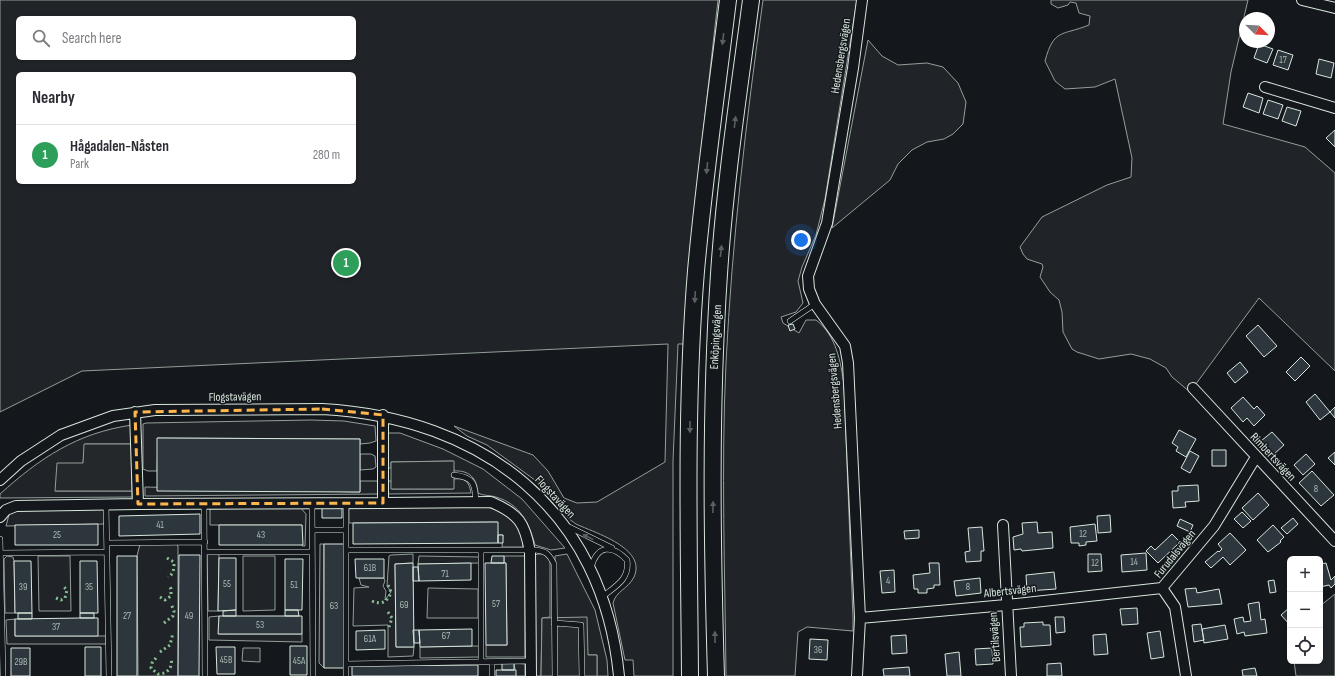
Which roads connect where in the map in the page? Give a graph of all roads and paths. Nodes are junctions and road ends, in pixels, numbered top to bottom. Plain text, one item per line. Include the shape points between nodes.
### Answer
1 (728, 0) edge
2 (751, 0) edge
3 (862, 0) edge
4 (1302, 0) edge
5 (1335, 8) edge
6 (1265, 87) dead end
7 (1335, 108) edge
8 (815, 304) junction
9 (790, 321) dead end
10 (1194, 388) dead end
11 (135, 412) junction
12 (383, 415) junction
13 (1256, 457) junction
14 (454, 475) dead end
15 (0, 480) edge
16 (346, 502) junction
17 (476, 502) junction
18 (204, 503) junction
19 (312, 503) junction
20 (383, 503) junction
21 (106, 504) junction
22 (138, 504) junction
23 (0, 518) edge
24 (1003, 524) dead end
25 (564, 525) junction
26 (312, 530) junction
27 (346, 530) junction
28 (0, 539) edge
29 (1335, 541) edge
30 (205, 542) junction
31 (107, 543) junction
32 (612, 549) junction
33 (346, 550) junction
34 (481, 551) junction
35 (107, 552) junction
36 (205, 552) junction
37 (312, 552) junction
38 (530, 552) junction
39 (0, 553) edge
40 (591, 569) junction
41 (1162, 588) junction
42 (602, 597) junction
43 (1006, 605) junction
44 (860, 618) junction
45 (554, 623) junction
46 (530, 661) junction
47 (481, 662) junction
48 (492, 662) junction
49 (346, 664) junction
50 (3, 676) edge
51 (109, 676) edge
52 (205, 676) edge
53 (313, 676) edge
54 (346, 676) edge
55 (492, 676) edge
56 (530, 676) edge
57 (555, 676) edge
58 (582, 676) edge
59 (619, 676) edge
60 (690, 676) edge
61 (716, 676) edge
62 (857, 676) edge
63 (1011, 676) edge
64 (1186, 676) edge

1 -> 60 main road, Enköpingsvägen via 698,255 691,364
61 -> 2 main road, Enköpingsvägen via 712,552 714,373 719,273
3 - 8 street, Hedensbergsvägen via 827,223 808,276 808,289
4 - 5 street
6 - 7 street
8 - 9 lane
8 - 44 street, Hedensbergsvägen via 845,346 848,363
10 - 13 street, Rimbertsvägen
11 - 12 street, Flogstavägen via 322,409
11 - 15 street, Flogstavägen via 86,425 61,435 21,461
11 - 22 street
12 - 20 street
12 - 25 street, Flogstavägen via 432,429 492,459 538,495
13 - 29 street, Rimbertsvägen
13 - 41 street, Furudalsvägen via 1214,526
14 - 17 lane via 470,479 474,485
16 - 19 street
16 - 20 street
16 - 27 lane
17 - 20 street
17 - 38 street via 491,502 506,509 519,520 526,532
18 - 19 street
18 - 22 street
18 - 30 lane
19 - 26 lane
21 - 22 street
21 - 23 street via 16,506 6,510
21 - 31 lane
24 - 43 street, Bertilsvägen
32 -> 25 lane
25 - 40 street, Flogstavägen
26 - 27 lane
26 - 37 lane
27 - 33 lane
28 - 39 lane
30 - 31 lane
30 - 36 lane
31 - 35 lane
32 - 40 lane via 598,553 593,559
32 - 42 lane via 627,560 628,569 619,584
33 - 34 lane
33 - 49 lane
34 - 38 lane
34 - 47 lane
35 - 39 lane
35 - 51 lane
36 - 37 lane
36 - 52 lane
37 - 53 lane
38 - 45 lane via 542,551 550,555 554,564
38 - 46 street
39 - 50 lane
40 - 42 street, Flogstavägen
41 - 43 street, Albertsvägen
41 - 64 street, Furudalsvägen via 1175,607
42 - 59 street, Flogstavägen via 608,614
43 - 44 street, Albertsvägen
43 - 63 street, Bertilsvägen
44 - 62 street, Hedensbergsvägen
45 - 57 lane
45 - 58 lane via 581,625
46 - 48 lane
46 - 56 street
47 - 48 lane
47 - 49 lane
48 - 55 lane
49 - 54 lane

